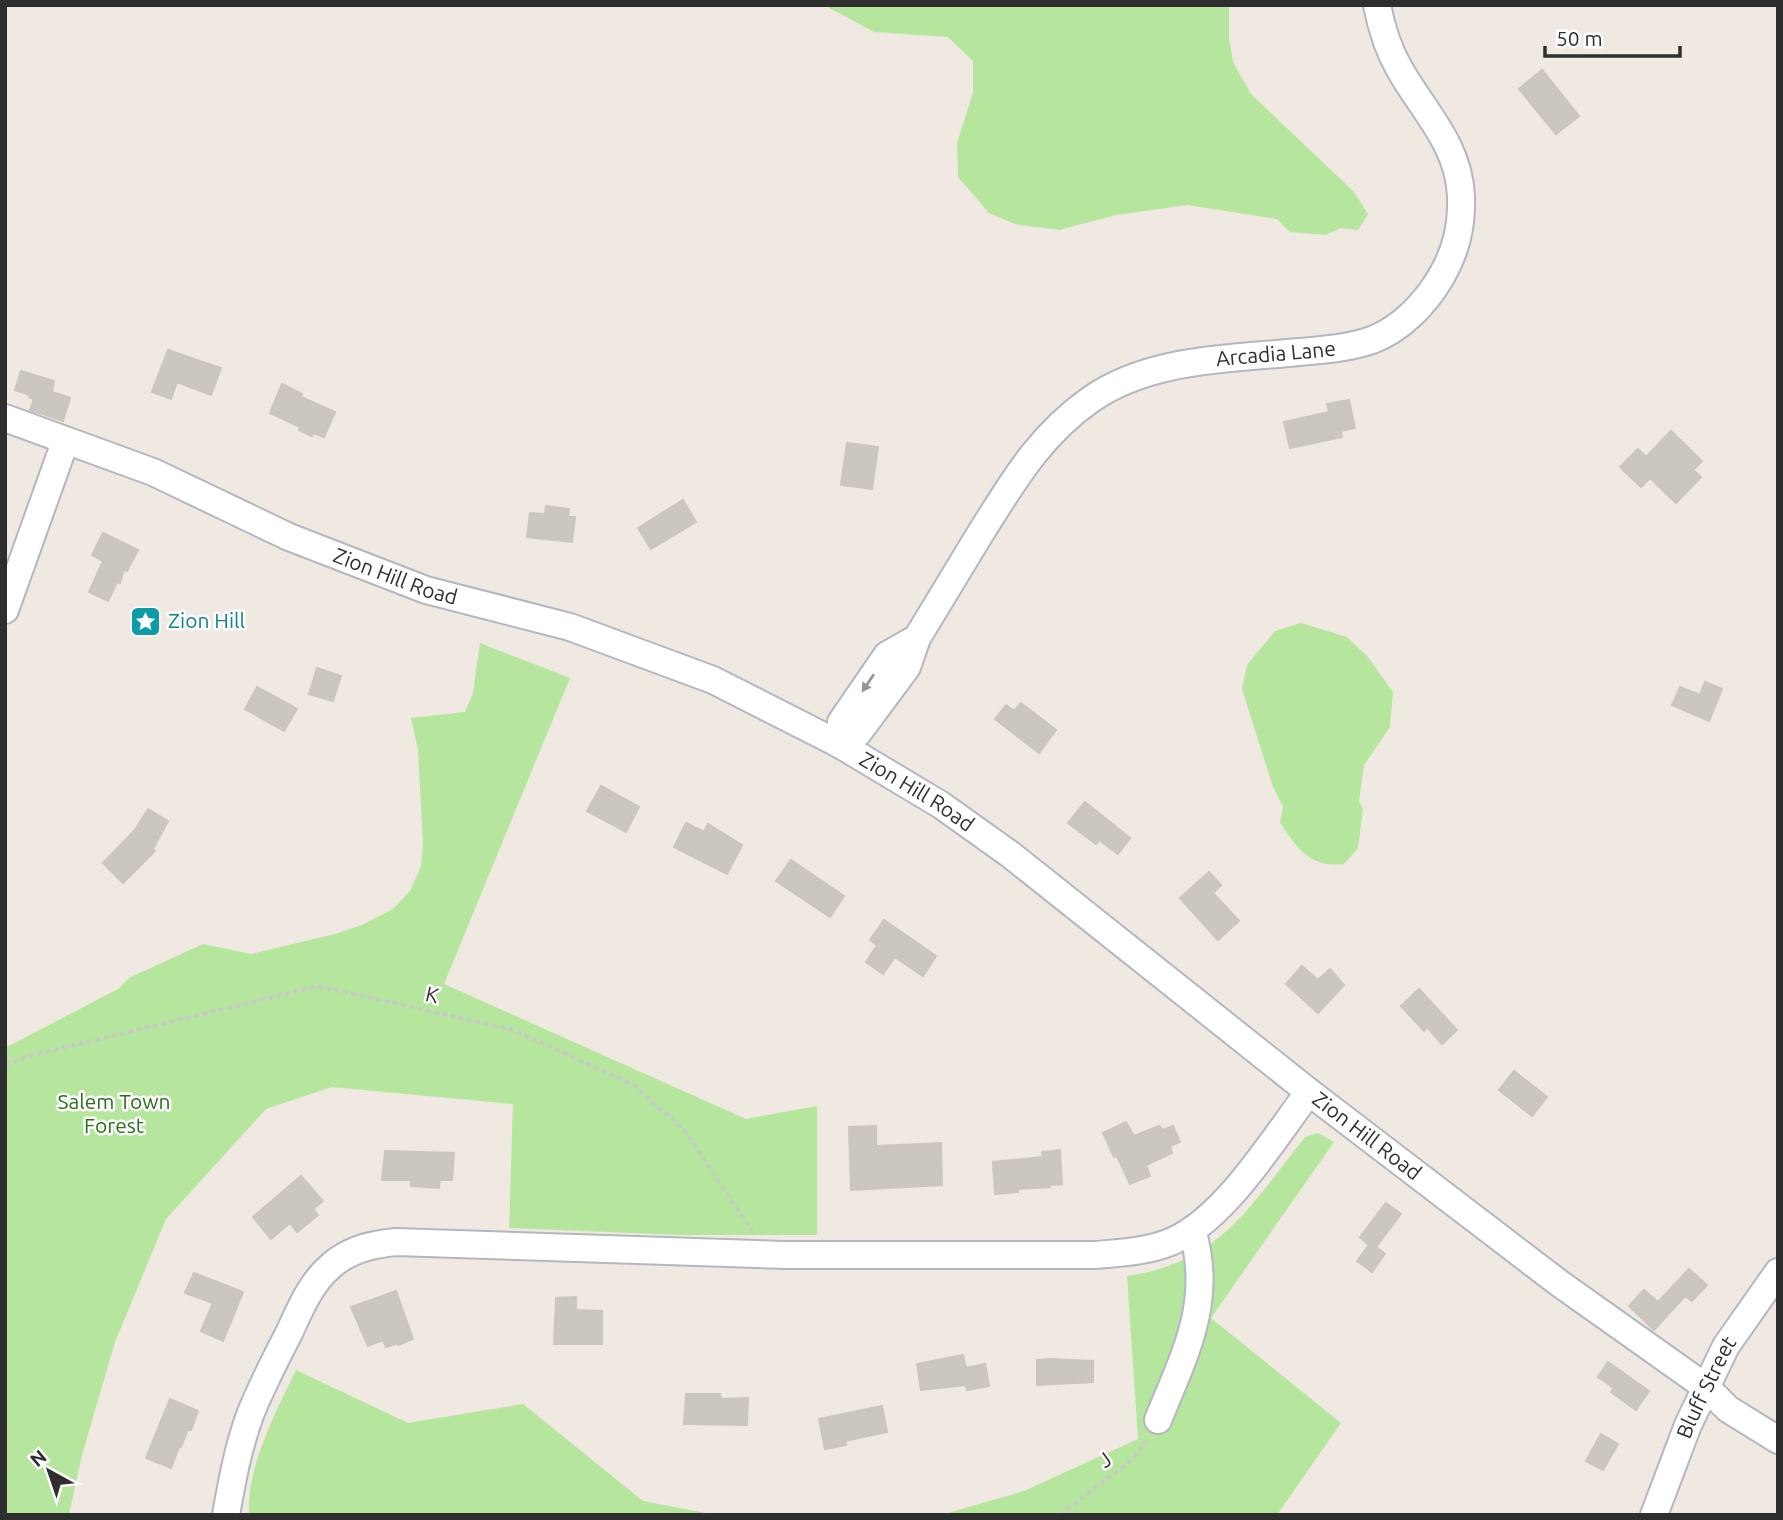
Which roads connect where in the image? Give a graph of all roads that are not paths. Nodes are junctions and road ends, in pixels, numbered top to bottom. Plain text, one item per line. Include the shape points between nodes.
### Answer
1 (1377, 5) edge
2 (5, 418) edge
3 (65, 442) junction
4 (5, 610) edge
5 (839, 744) junction
6 (1309, 1092) junction
7 (1192, 1230) junction
8 (1778, 1272) edge
9 (1707, 1388) junction
10 (1158, 1420) road end
11 (1778, 1440) edge
12 (226, 1515) edge
13 (1654, 1515) edge

1 - 5 street, Arcadia Lane via 1399,68 1451,149 1459,171 1460,230 1451,259 1421,306 1373,340 1334,349 1187,364 1151,372 1091,399 1021,467 917,638 907,667 859,733
2 - 3 street, Zion Hill Road
3 - 4 street
3 - 5 street, Zion Hill Road via 153,472 289,537 426,590 570,627 713,680
5 - 6 street, Zion Hill Road via 985,836
6 - 7 street via 1238,1185
6 - 9 street, Zion Hill Road via 1559,1283
7 - 10 street via 1200,1267 1195,1321
7 - 12 street via 1165,1244 1095,1255 768,1254 396,1242 367,1246 336,1262 303,1303 249,1418
8 - 9 street, Bluff Street via 1726,1346
9 - 11 street, Zion Hill Road via 1728,1409
9 - 13 street, Bluff Street

